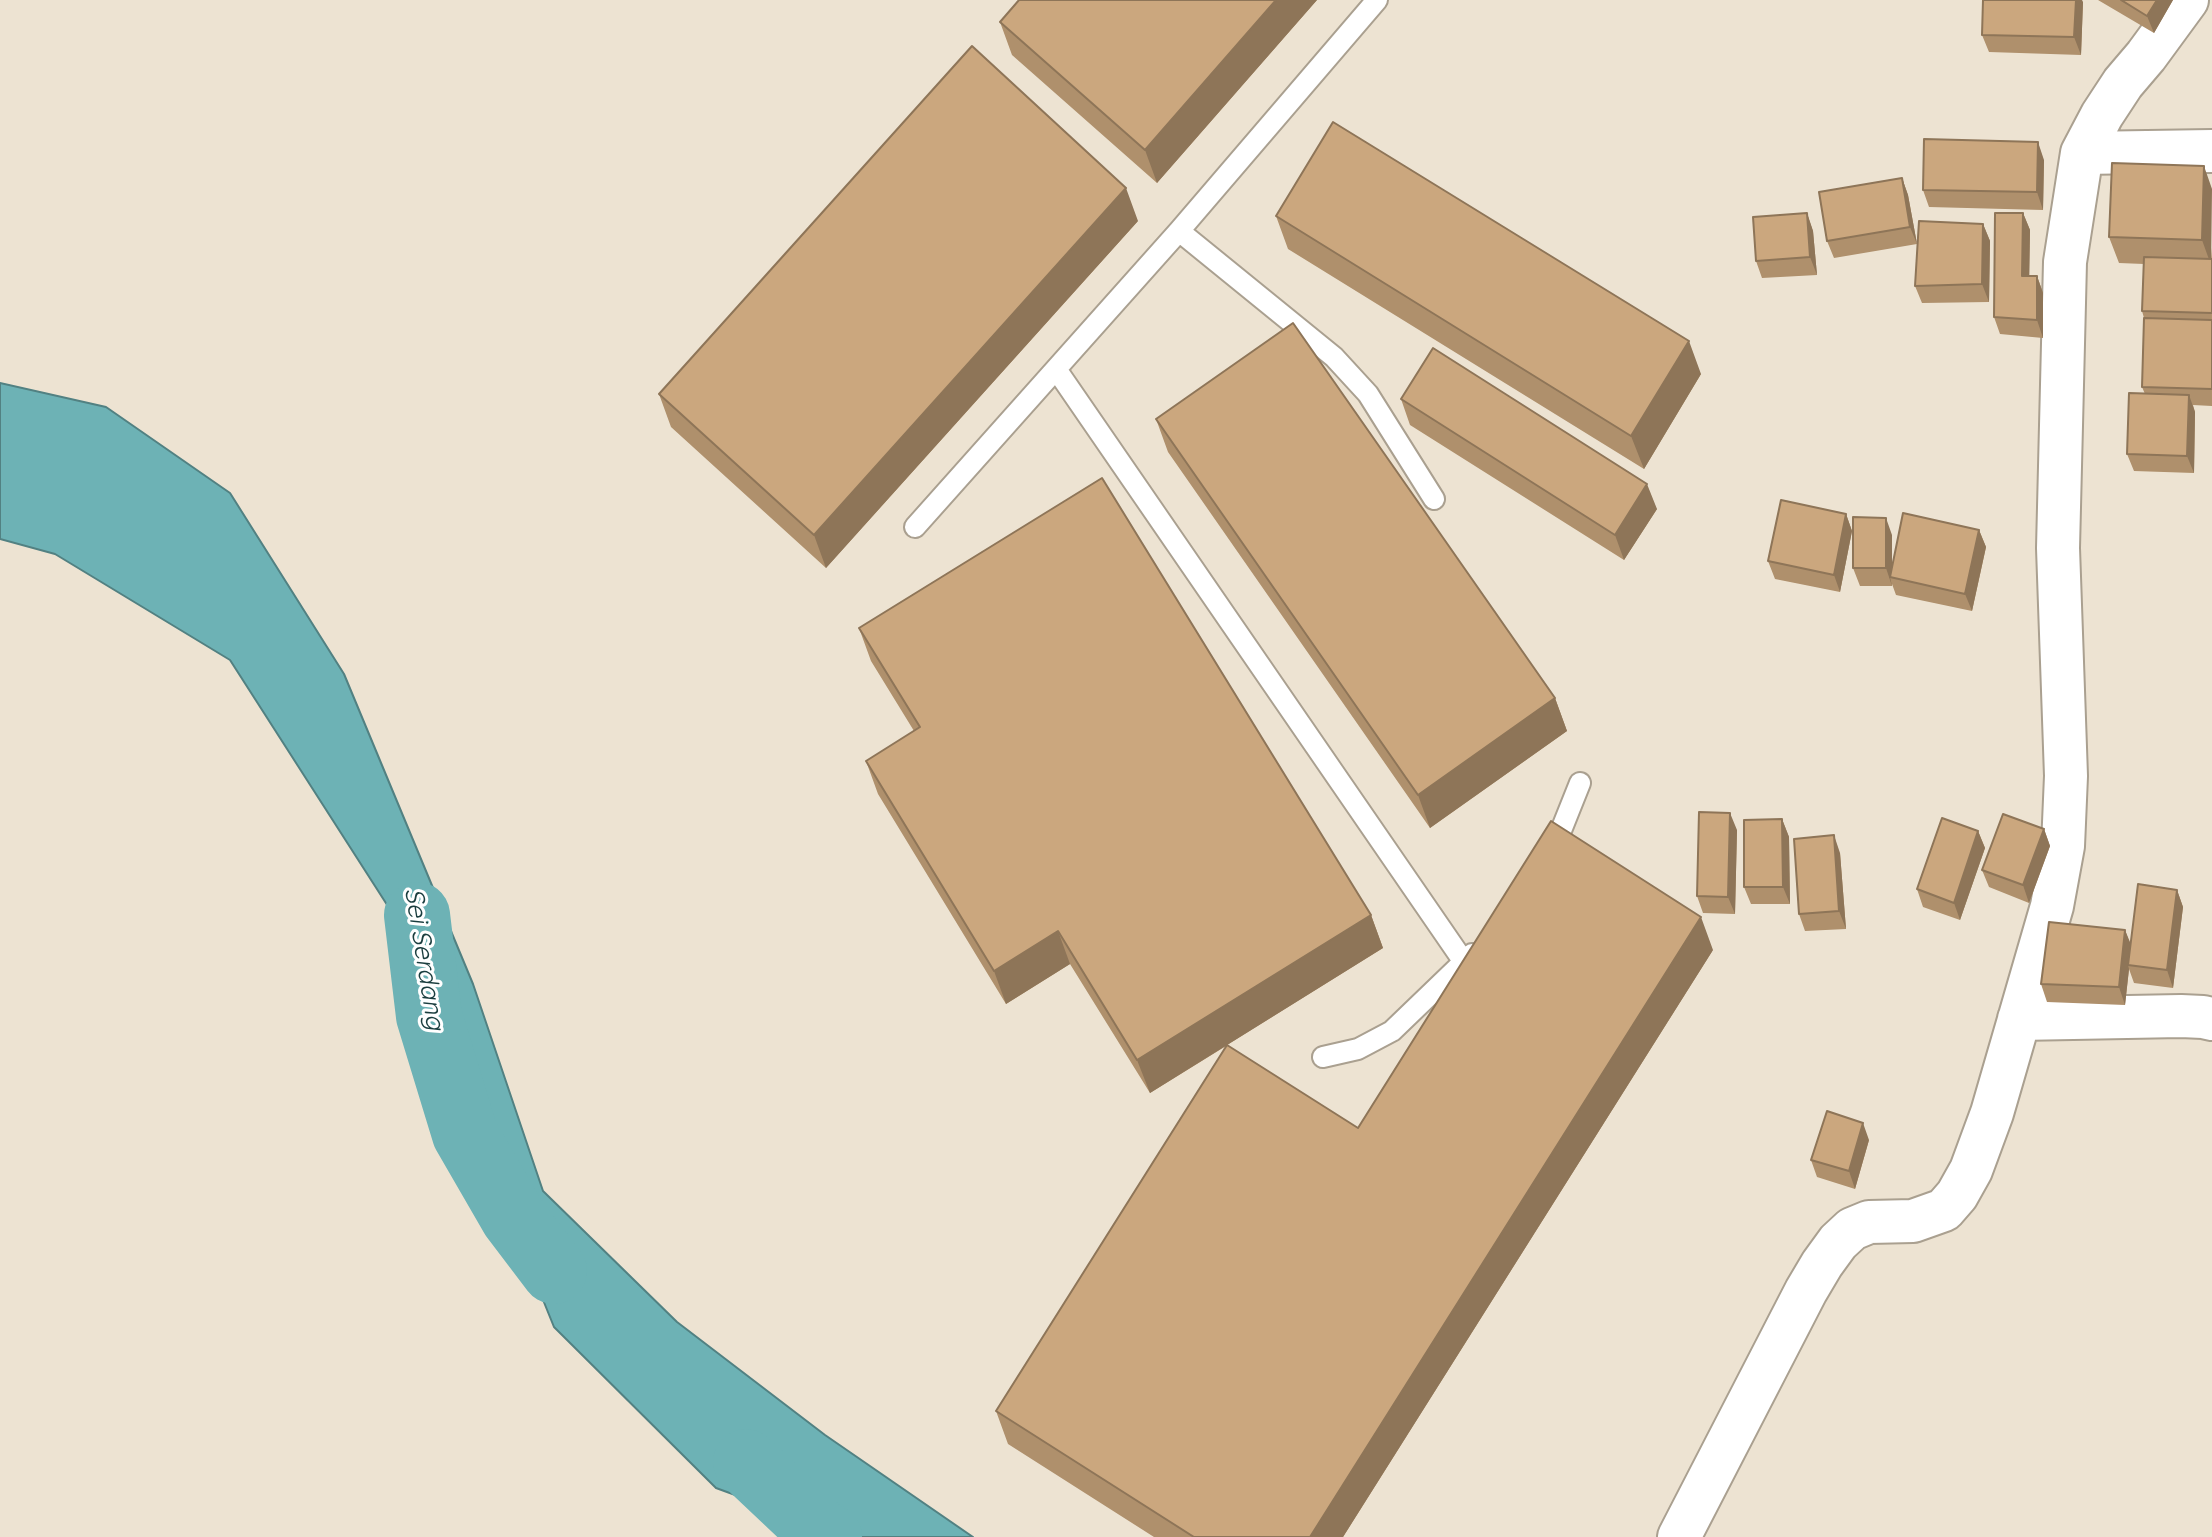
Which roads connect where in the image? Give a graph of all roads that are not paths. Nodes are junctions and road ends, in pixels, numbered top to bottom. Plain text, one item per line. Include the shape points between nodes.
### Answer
1 (1377, 0) edge
2 (2187, 0) edge
3 (2212, 151) edge
4 (2082, 153) junction
5 (1179, 231) junction
6 (1056, 369) junction
7 (1434, 499) dead end
8 (915, 527) dead end
9 (1580, 783) dead end
10 (1535, 873) edge
11 (1484, 943) edge
12 (1464, 962) junction
13 (2019, 1019) junction
14 (2212, 1019) edge
15 (1323, 1057) dead end
16 (1679, 1537) edge

1 - 5 lane
2 - 4 street via 2123,83
3 - 4 street
4 - 13 street via 2065,262 2058,548 2066,776 2063,846 2052,906
5 - 6 lane
5 - 7 lane via 1334,357 1368,394
6 - 8 lane
6 - 12 lane
9 - 10 lane via 1558,838
11 - 12 lane
12 - 15 lane via 1392,1031 1358,1049
13 - 14 street
13 - 16 street via 1992,1113 1957,1195 1930,1217 1869,1222 1838,1242 1806,1291

